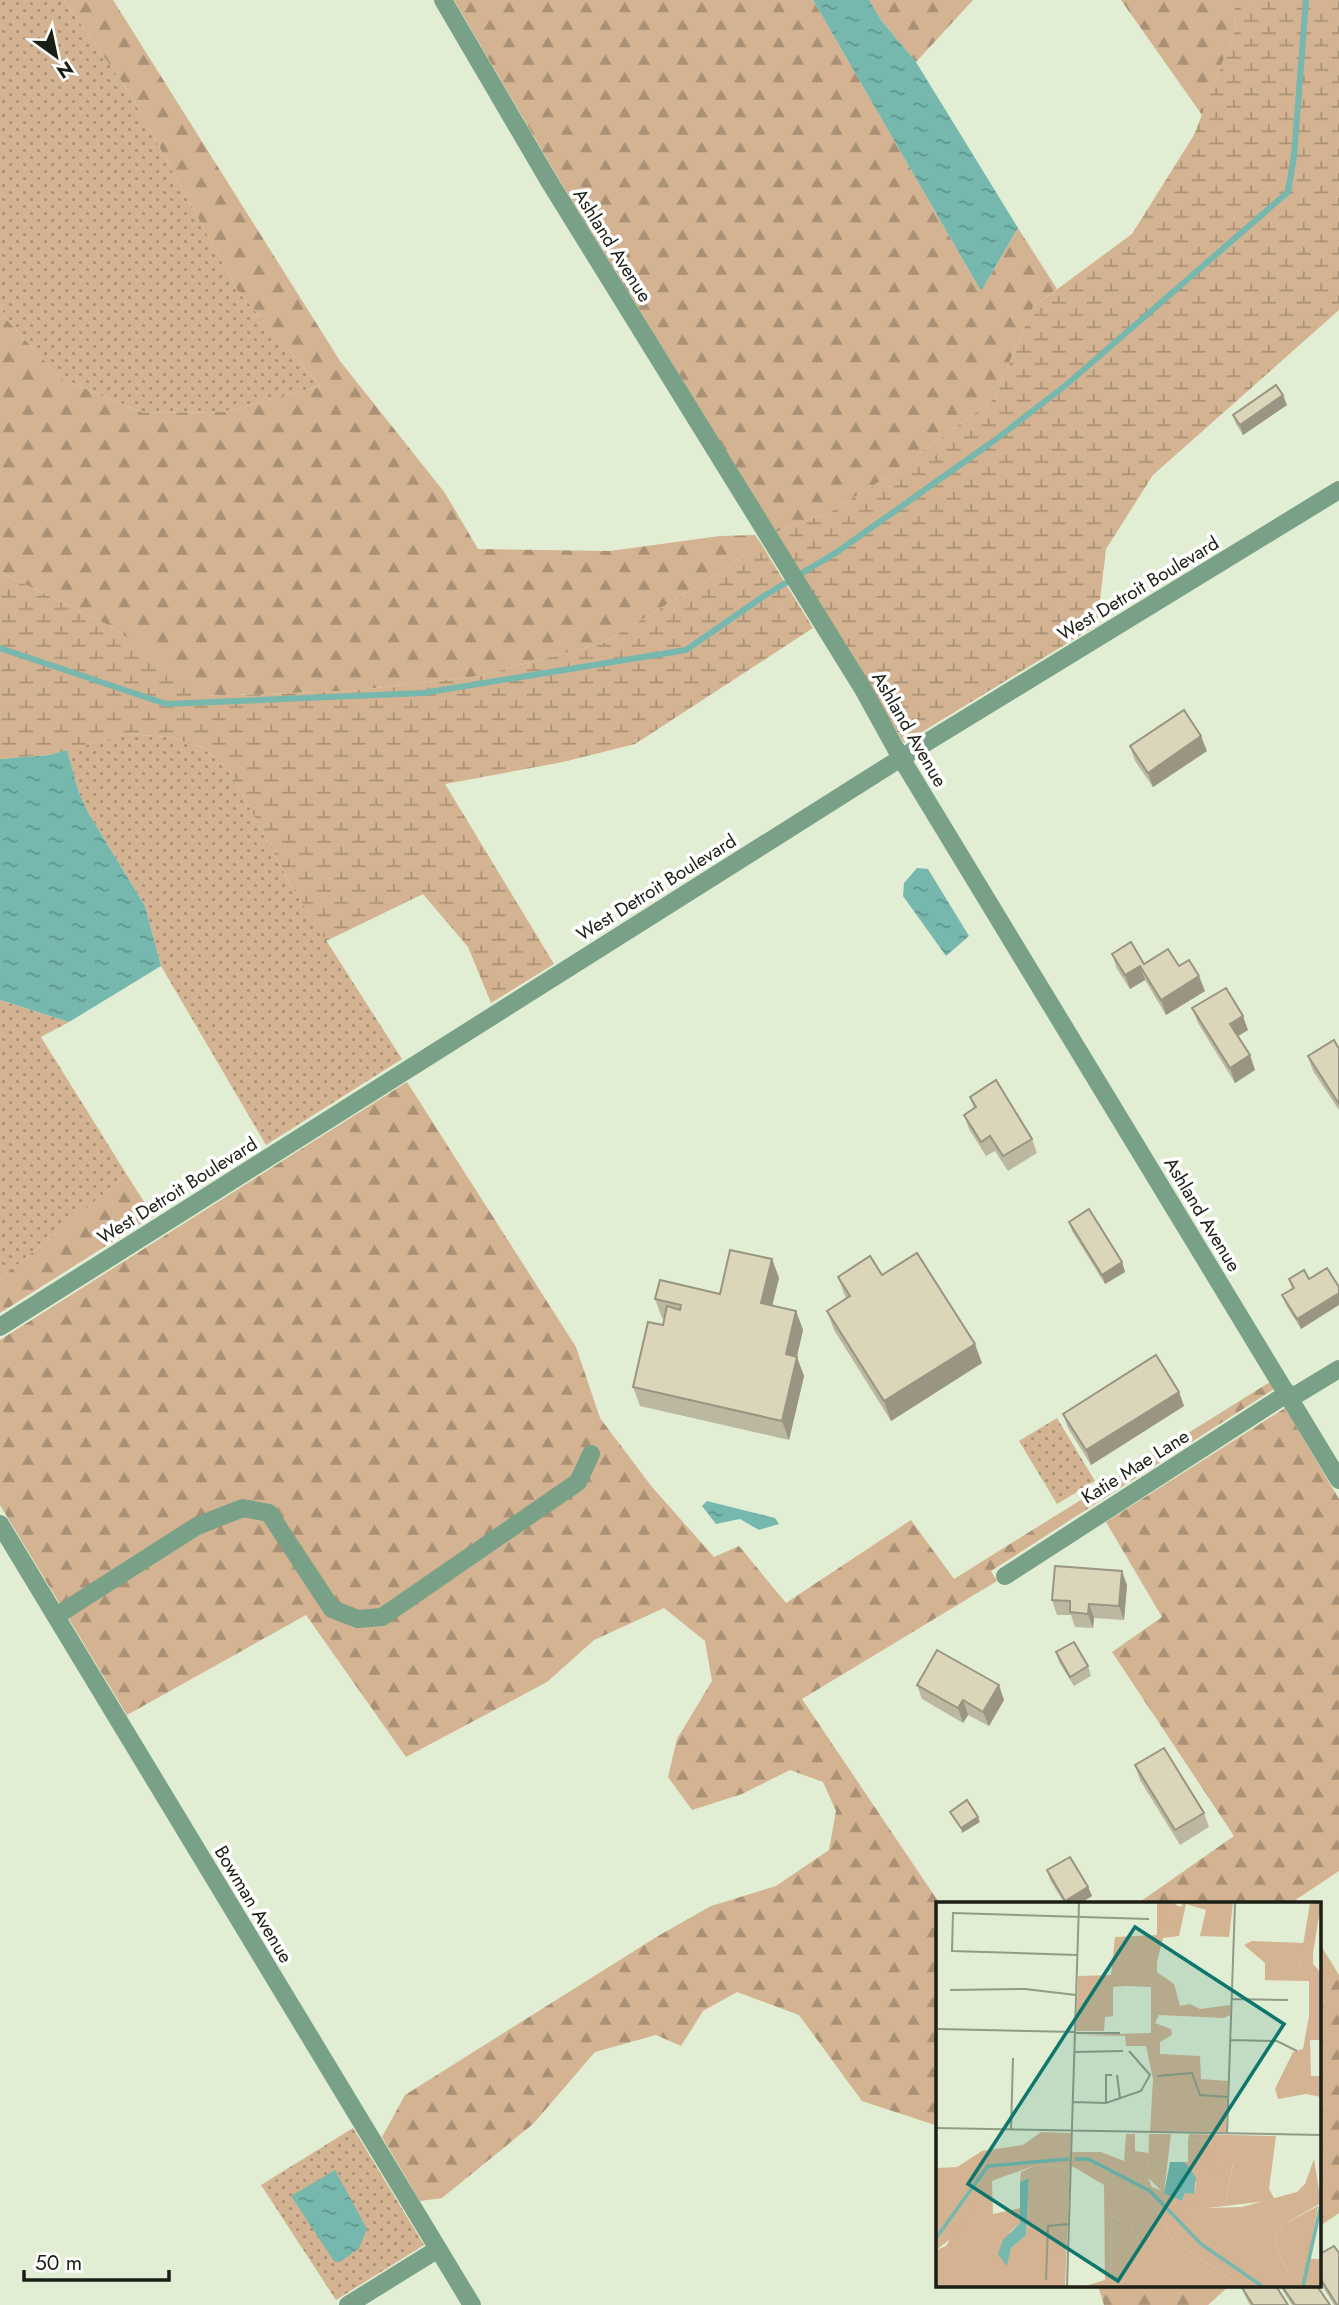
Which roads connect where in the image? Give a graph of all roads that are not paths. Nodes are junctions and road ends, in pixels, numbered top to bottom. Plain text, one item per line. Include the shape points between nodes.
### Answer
1 (443, 0) edge
2 (1339, 490) edge
3 (901, 758) junction
4 (0, 1327) edge
5 (1339, 1369) edge
6 (1289, 1396) junction
7 (591, 1454) dead end
8 (1339, 1480) edge
9 (0, 1524) edge
10 (1005, 1576) dead end
11 (55, 1616) junction
12 (438, 2249) junction
13 (348, 2305) edge
14 (472, 2305) edge

1 - 3 street, Ashland Avenue
2 - 3 street, West Detroit Boulevard
3 - 4 street, West Detroit Boulevard
3 - 6 street, Ashland Avenue
5 - 6 street, Katie Mae Lane
6 - 8 street, Ashland Avenue
6 - 10 street, Katie Mae Lane
7 - 11 street via 578,1482 382,1617 358,1619 332,1609 269,1513 243,1508 197,1526
9 - 11 street, Bowman Avenue
11 - 12 street, Bowman Avenue
12 - 13 street
12 - 14 street, Bowman Avenue

